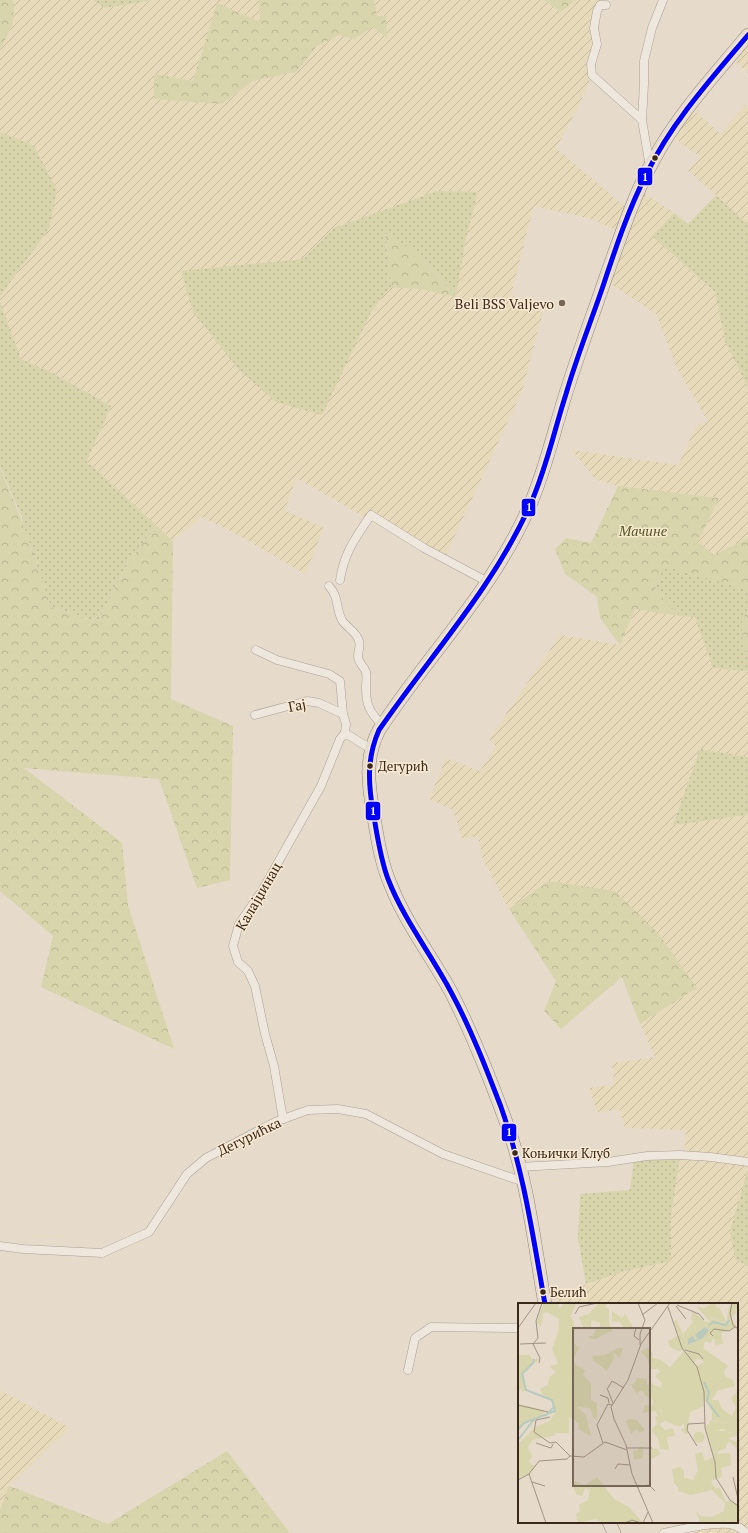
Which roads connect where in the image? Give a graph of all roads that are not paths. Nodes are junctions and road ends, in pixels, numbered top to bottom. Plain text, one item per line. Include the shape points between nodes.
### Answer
1 (663, 0) edge
2 (606, 5) dead end
3 (748, 35) edge
4 (642, 120) junction
5 (650, 167) junction
6 (340, 580) dead end
7 (488, 582) junction
8 (329, 586) dead end
9 (256, 650) dead end
10 (343, 714) junction
11 (255, 715) dead end
12 (382, 725) junction
13 (345, 733) junction
14 (371, 749) junction
15 (283, 1120) junction
16 (748, 1162) edge
17 (520, 1167) junction
18 (524, 1182) junction
19 (0, 1246) edge
20 (545, 1303) edge
21 (518, 1328) edge
22 (408, 1370) dead end
23 (609, 1523) edge
24 (614, 1533) edge
25 (664, 1533) edge
26 (746, 1533) edge

1 - 4 street via 652,28 644,61
2 - 4 street via 600,5 597,11 594,28 597,44 591,64 592,75
3 - 5 main road via 660,147
4 - 5 street
5 - 7 main road via 630,211 582,342 536,491 513,540
6 - 7 street via 348,550 371,515 424,548
7 - 12 main road
8 - 12 street via 336,594 343,622 354,631 360,641 358,655 366,673 367,706
9 - 10 street via 277,660 329,674 340,681
10 - 11 street, Гај via 319,703 308,702
10 - 13 street
12 - 14 main road
13 - 14 street
13 - 15 street, Калајџинац via 340,739 321,786 262,891 239,924 232,946 238,962 248,971 255,986 274,1066
14 - 17 main road via 369,787 387,877 400,906 461,1014 506,1121
15 - 18 street, Дегурићка via 308,1110 338,1108 366,1114 443,1154
15 - 19 street, Дегурићка via 206,1158 187,1174 149,1232 102,1252
16 - 17 street via 680,1155
17 - 18 main road
18 - 20 main road
21 - 22 street via 431,1327 415,1338
23 - 24 main road
25 - 26 street via 693,1527 730,1524 741,1527

